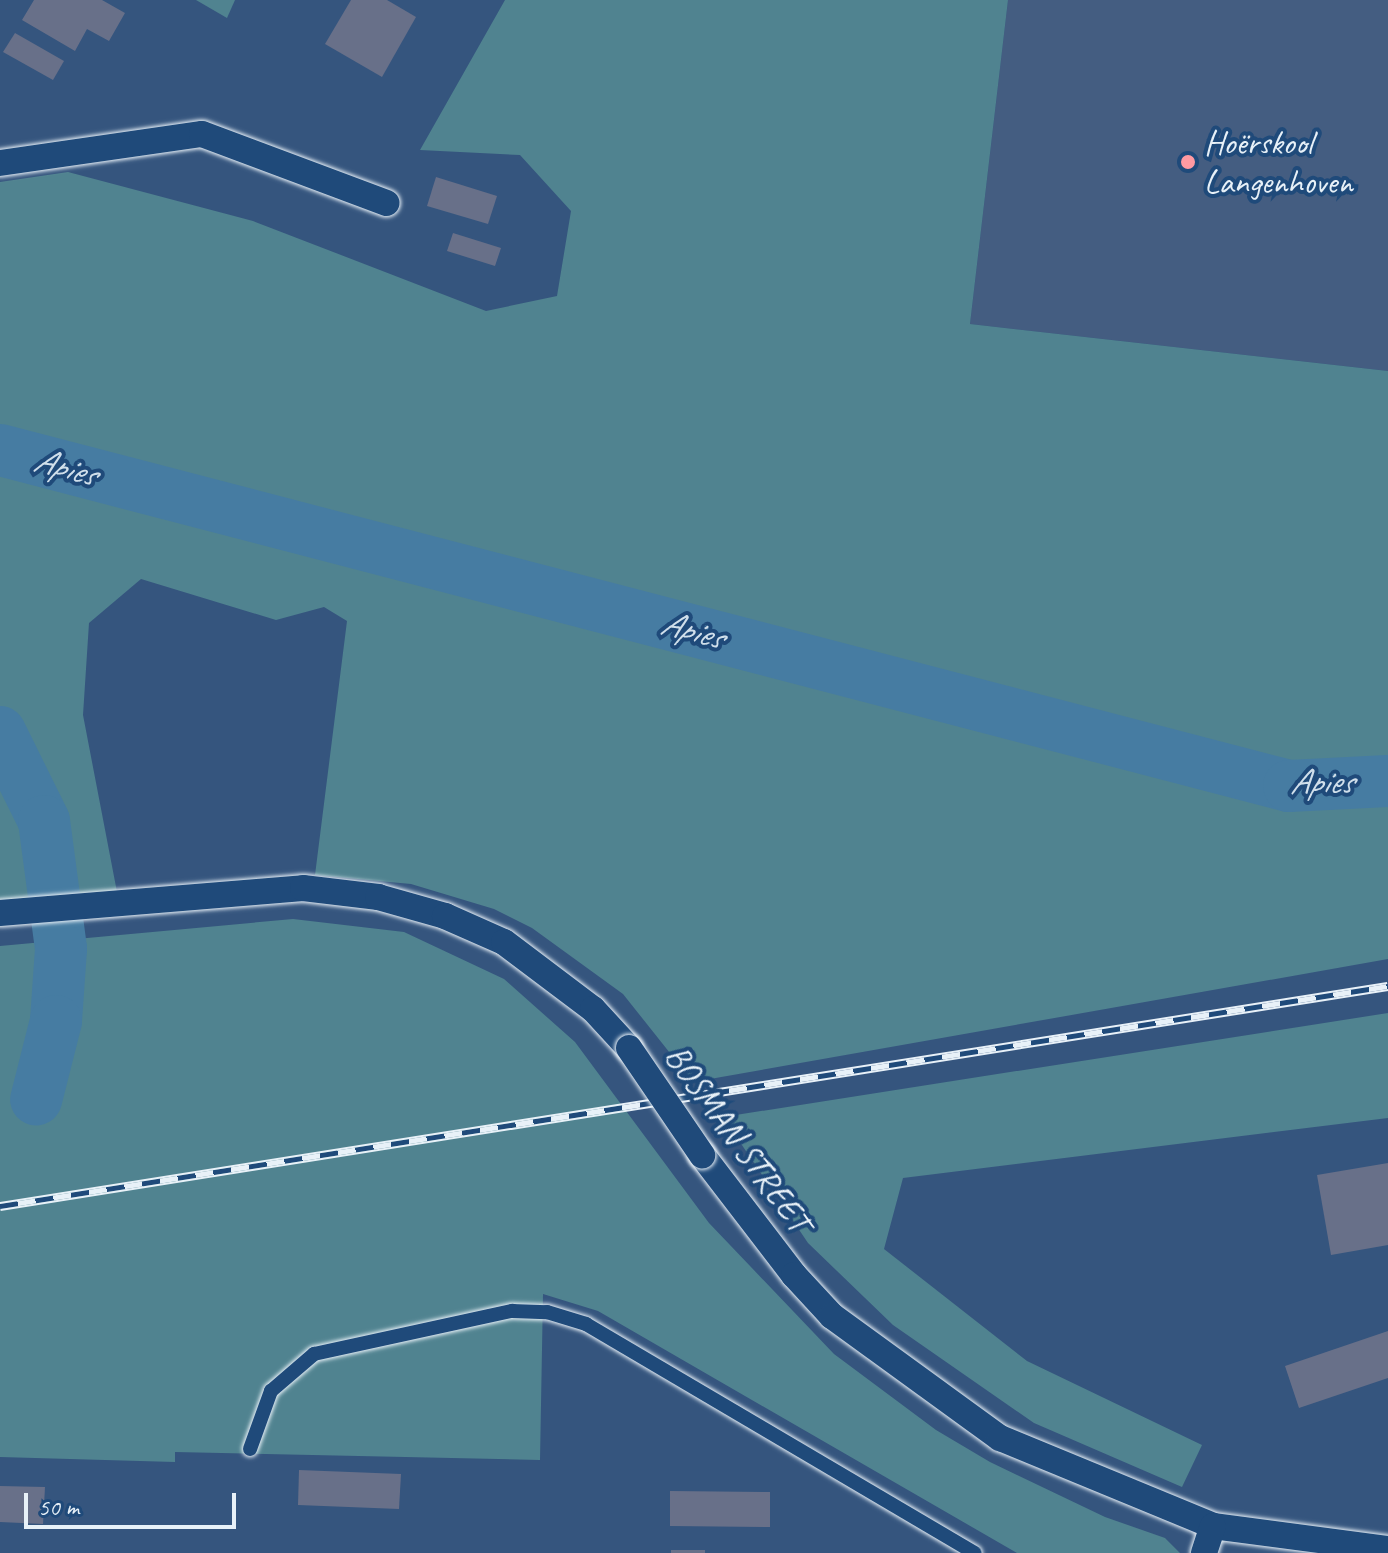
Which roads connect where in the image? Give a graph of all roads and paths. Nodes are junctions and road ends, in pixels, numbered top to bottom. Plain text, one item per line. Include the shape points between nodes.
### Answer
1 (0, 163) edge
2 (387, 203) dead end
3 (0, 913) edge
4 (250, 1449) dead end
5 (1213, 1526) junction
6 (1388, 1549) edge
7 (975, 1553) edge
8 (1204, 1553) edge

1 - 2 street via 202,134
3 - 5 street, BOSMAN STREET, bridge via 303,888 378,897 445,916 504,942 593,1009 629,1048 702,1155 832,1316 1000,1438
4 - 7 lane via 271,1391 314,1354 512,1311 547,1312 586,1324
5 - 6 street, BOSMAN STREET
5 - 8 street

